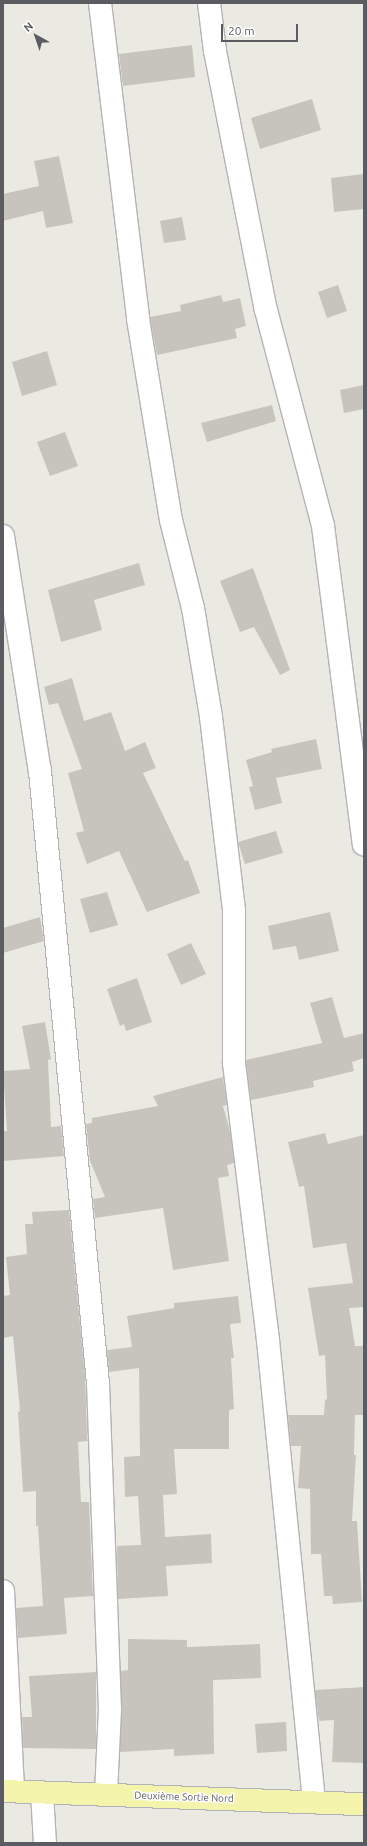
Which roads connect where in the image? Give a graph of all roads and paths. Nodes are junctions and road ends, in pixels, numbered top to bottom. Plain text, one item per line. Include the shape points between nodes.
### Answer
1 (100, 3) edge
2 (209, 3) edge
3 (3, 536) edge
4 (364, 844) edge
5 (3, 1591) edge
6 (8, 1791) edge
7 (42, 1793) junction
8 (106, 1795) junction
9 (314, 1801) junction
10 (364, 1804) edge
11 (45, 1843) edge

1 - 9 street via 114,138 139,327 171,520 193,608 211,717 234,910 234,1063 268,1340
2 - 4 street via 215,51 266,310 324,526
3 - 8 street via 40,771 97,1375 110,1709
5 - 6 street
6 - 7 main road, Deuxième Sortie Nord
7 - 8 main road, Deuxième Sortie Nord
7 - 11 street
8 - 9 main road, Deuxième Sortie Nord
9 - 10 main road, Deuxième Sortie Nord

